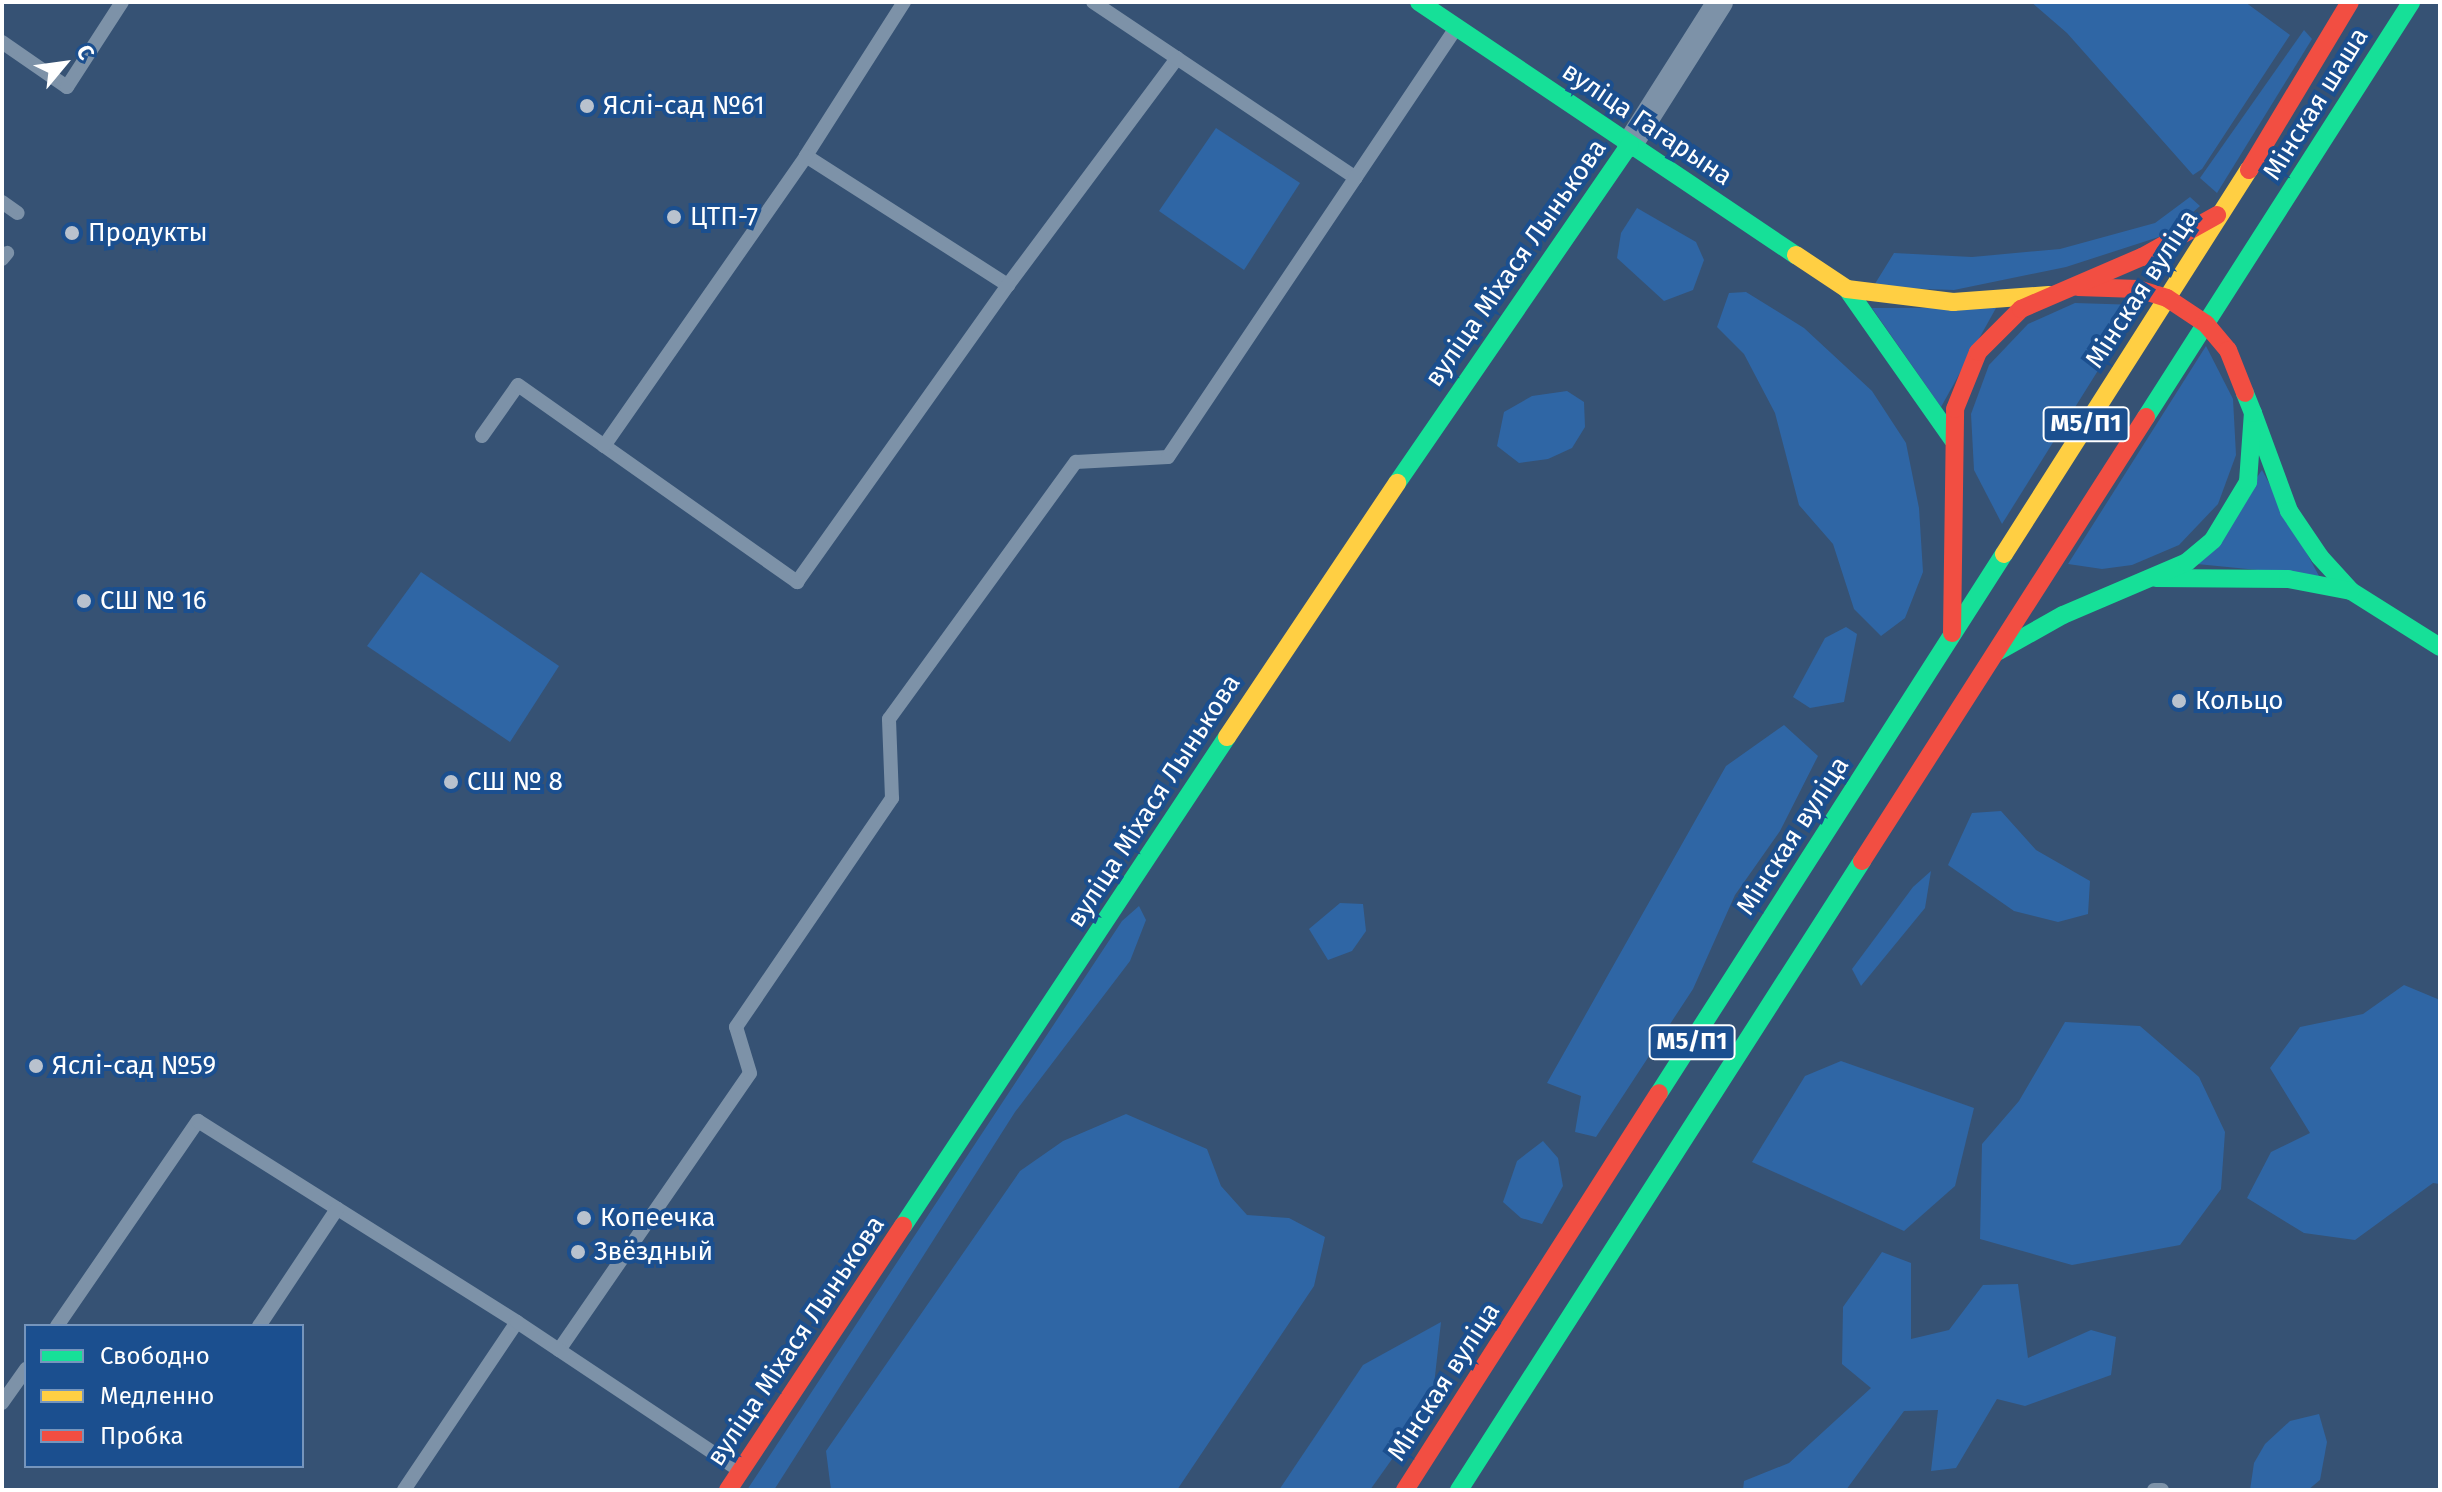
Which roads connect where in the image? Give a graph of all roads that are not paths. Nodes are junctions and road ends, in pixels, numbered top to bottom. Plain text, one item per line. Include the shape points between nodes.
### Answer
1 (122, 2) edge
2 (904, 2) edge
3 (1093, 2) edge
4 (1419, 2) edge
5 (1720, 2) edge
6 (2350, 2) edge
7 (2411, 2) edge
8 (1457, 28) junction
9 (2, 42) edge
10 (1177, 58) junction
11 (1630, 144) junction
12 (806, 156) junction
13 (1356, 178) junction
14 (2, 202) edge
15 (2225, 210) junction
16 (18, 213) dead end
17 (2264, 233) junction
18 (1008, 285) junction
19 (2078, 287) junction
20 (1847, 289) junction
21 (2049, 295) junction
22 (2167, 298) junction
23 (2245, 299) dead end
24 (2206, 324) junction
25 (2243, 340) dead end
26 (2244, 381) junction
27 (2253, 413) junction
28 (482, 436) dead end
29 (1953, 440) junction
30 (604, 446) junction
31 (1957, 471) junction
32 (1976, 514) dead end
33 (2026, 561) junction
34 (2156, 578) junction
35 (2086, 585) dead end
36 (2129, 585) junction
37 (2351, 591) junction
38 (1952, 633) junction
39 (2440, 647) edge
40 (1995, 653) junction
41 (337, 1209) junction
42 (517, 1322) junction
43 (58, 1324) edge
44 (260, 1324) edge
45 (559, 1350) junction
46 (24, 1372) edge
47 (2, 1403) edge
48 (740, 1471) junction
49 (404, 1490) edge
50 (728, 1490) edge
51 (1405, 1490) edge
52 (1459, 1490) edge
53 (2154, 1490) edge
54 (2162, 1490) edge

1 - 9 lane via 67,87
2 - 12 lane
3 - 10 lane
4 - 8 main road, вуліца Гагарына
5 - 11 street
6 - 15 main road, Мінская шаша / М5/П1
7 - 17 main road, Мінская шаша / М5/П1
8 - 11 main road, вуліца Гагарына
8 - 13 lane
10 - 13 lane
10 - 18 lane
11 - 20 main road, вуліца Гагарына
11 - 48 main road, вуліца Міхася Лынькова via 1352,549
12 - 18 lane
12 - 30 lane
13 - 45 lane via 1168,457 1076,462 889,719 892,798 736,1027 750,1073
14 - 16 lane
15 - 19 main road
15 - 22 main road, Мінская вуліца / М5/П1
17 - 23 main road
17 - 24 main road, Мінская вуліца / М5/П1
18 - 30 lane via 797,582
19 - 21 main road
19 - 22 main road via 2108,285
20 - 21 main road, вуліца Гагарына via 1924,301
20 - 29 main road, вуліца Гагарына
21 - 29 main road via 1997,328 1978,352 1955,409
22 - 24 main road
22 - 33 main road, Мінская вуліца / М5/П1
24 - 26 main road
24 - 33 main road, Мінская вуліца / М5/П1
25 - 26 main road
26 - 27 main road
27 - 34 main road via 2250,470 2234,513 2196,555
27 - 37 main road via 2289,511
28 - 30 lane via 518,385
29 - 31 main road
31 - 32 main road
31 - 38 main road
33 - 38 main road, Мінская вуліца / М5/П1
33 - 40 main road, Мінская вуліца / М5/П1
34 - 36 main road
34 - 37 main road via 2288,579
35 - 36 main road
36 - 40 main road
37 - 39 main road
38 - 51 main road, Мінская вуліца / М5/П1
40 - 52 main road, Мінская вуліца / М5/П1
41 - 42 lane
41 - 43 lane via 198,1121
41 - 44 lane
42 - 45 lane
42 - 49 lane
45 - 48 lane
46 - 47 lane
48 - 50 main road, вуліца Міхася Лынькова
53 - 54 lane

